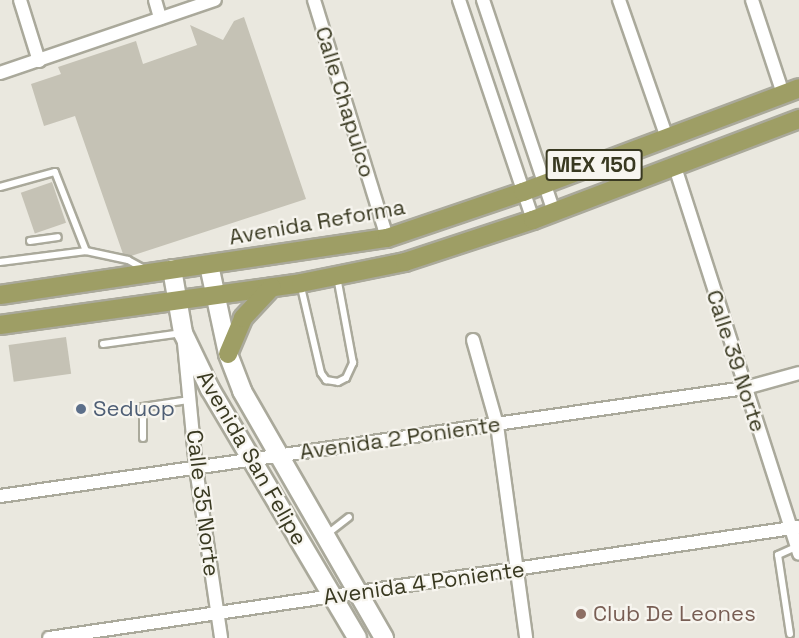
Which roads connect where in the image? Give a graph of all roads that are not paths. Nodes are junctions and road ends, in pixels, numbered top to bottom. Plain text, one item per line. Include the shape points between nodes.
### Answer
1 (20, 0) edge
2 (155, 0) edge
3 (215, 0) edge
4 (314, 0) edge
5 (459, 0) edge
6 (483, 0) edge
7 (619, 0) edge
8 (752, 0) edge
9 (160, 18) junction
10 (39, 61) junction
11 (0, 73) edge
12 (791, 91) edge
13 (799, 119) edge
14 (667, 138) junction
15 (675, 167) junction
16 (545, 184) junction
17 (0, 187) edge
18 (524, 192) junction
19 (554, 212) junction
20 (533, 220) junction
21 (58, 237) dead end
22 (387, 238) junction
23 (30, 241) dead end
24 (86, 251) junction
25 (1, 261) edge
26 (209, 265) junction
27 (171, 269) junction
28 (150, 272) junction
29 (337, 277) junction
30 (301, 283) junction
31 (272, 287) junction
32 (216, 293) junction
33 (0, 295) edge
34 (177, 299) junction
35 (0, 325) edge
36 (183, 333) junction
37 (472, 340) dead end
38 (102, 344) dead end
39 (228, 354) junction
40 (799, 373) edge
41 (744, 388) junction
42 (189, 399) junction
43 (497, 425) junction
44 (143, 438) dead end
45 (277, 455) junction
46 (250, 458) junction
47 (196, 468) junction
48 (0, 496) edge
49 (349, 516) dead end
50 (795, 527) edge
51 (325, 535) junction
52 (798, 549) edge
53 (516, 570) junction
54 (359, 592) junction
55 (332, 596) junction
56 (217, 614) junction
57 (790, 634) dead end
58 (49, 638) edge
59 (221, 638) edge
60 (357, 638) edge
61 (384, 638) edge
62 (526, 638) edge

1 - 10 street
2 - 9 street
3 - 9 street
4 - 22 street, Calle Chapulco
5 - 18 street
6 - 16 street
7 - 14 street
8 - 12 street
9 - 10 street
10 - 11 street
12 - 14 main road, Avenida Reforma / MEX 150
13 - 15 main road, MEX 150
14 - 16 main road, Avenida Reforma / MEX 150
15 - 19 main road, MEX 150
15 - 41 street, Calle 39 Norte
16 - 18 main road, Avenida Reforma / MEX 150
16 - 19 street
17 - 24 lane via 55,172
18 - 20 street
18 - 22 main road, Avenida Reforma / MEX 150
19 - 20 main road, MEX 150
20 - 29 main road, MEX 150 via 405,262
21 - 23 lane
22 - 26 main road, Avenida Reforma / MEX 150
24 - 25 lane
24 - 28 lane via 128,261
26 - 27 main road, Avenida Reforma / MEX 150
26 - 32 main road, Avenida San Felipe
27 - 28 main road, Avenida Reforma / MEX 150
27 - 34 main road, Avenida San Felipe
28 - 33 main road, Avenida Reforma / MEX 150
29 - 30 main road, MEX 150
29 - 30 lane via 353,363 346,378 338,382 326,380 321,373
30 - 31 main road, MEX 150
31 - 32 main road, MEX 150
31 - 39 main road via 243,318
32 - 34 main road, MEX 150
32 - 39 main road, Avenida San Felipe
34 - 35 main road, MEX 150
34 - 36 main road, Avenida San Felipe
36 - 38 lane
36 - 42 street, Calle 35 Norte
36 - 46 main road, Avenida San Felipe
37 - 43 street
39 - 45 main road, Avenida San Felipe
40 - 41 street, Avenida 2 Poniente
41 - 43 street, Avenida 2 Poniente
41 - 50 street, Calle 39 Norte
42 - 44 lane via 142,407
42 - 47 street, Calle 35 Norte
43 - 45 street, Avenida 2 Poniente
43 - 53 street
45 - 46 street, Avenida 2 Poniente
45 - 51 main road, Avenida San Felipe
46 - 47 street, Avenida 2 Poniente
46 - 55 main road, Avenida San Felipe
47 - 48 street, Avenida 2 Poniente
47 - 56 street, Calle 35 Norte
49 - 51 lane
50 - 52 street, Calle 39 Norte
50 - 53 street, Avenida 4 Poniente
51 - 54 main road, Avenida San Felipe
52 - 57 lane via 778,555
53 - 54 street, Avenida 4 Poniente
53 - 62 street
54 - 55 street, Avenida 4 Poniente
54 - 61 main road, Avenida San Felipe
55 - 56 street, Avenida 4 Poniente
55 - 60 main road, Avenida San Felipe
56 - 58 street, Avenida 4 Poniente
56 - 59 street, Calle 35 Norte

